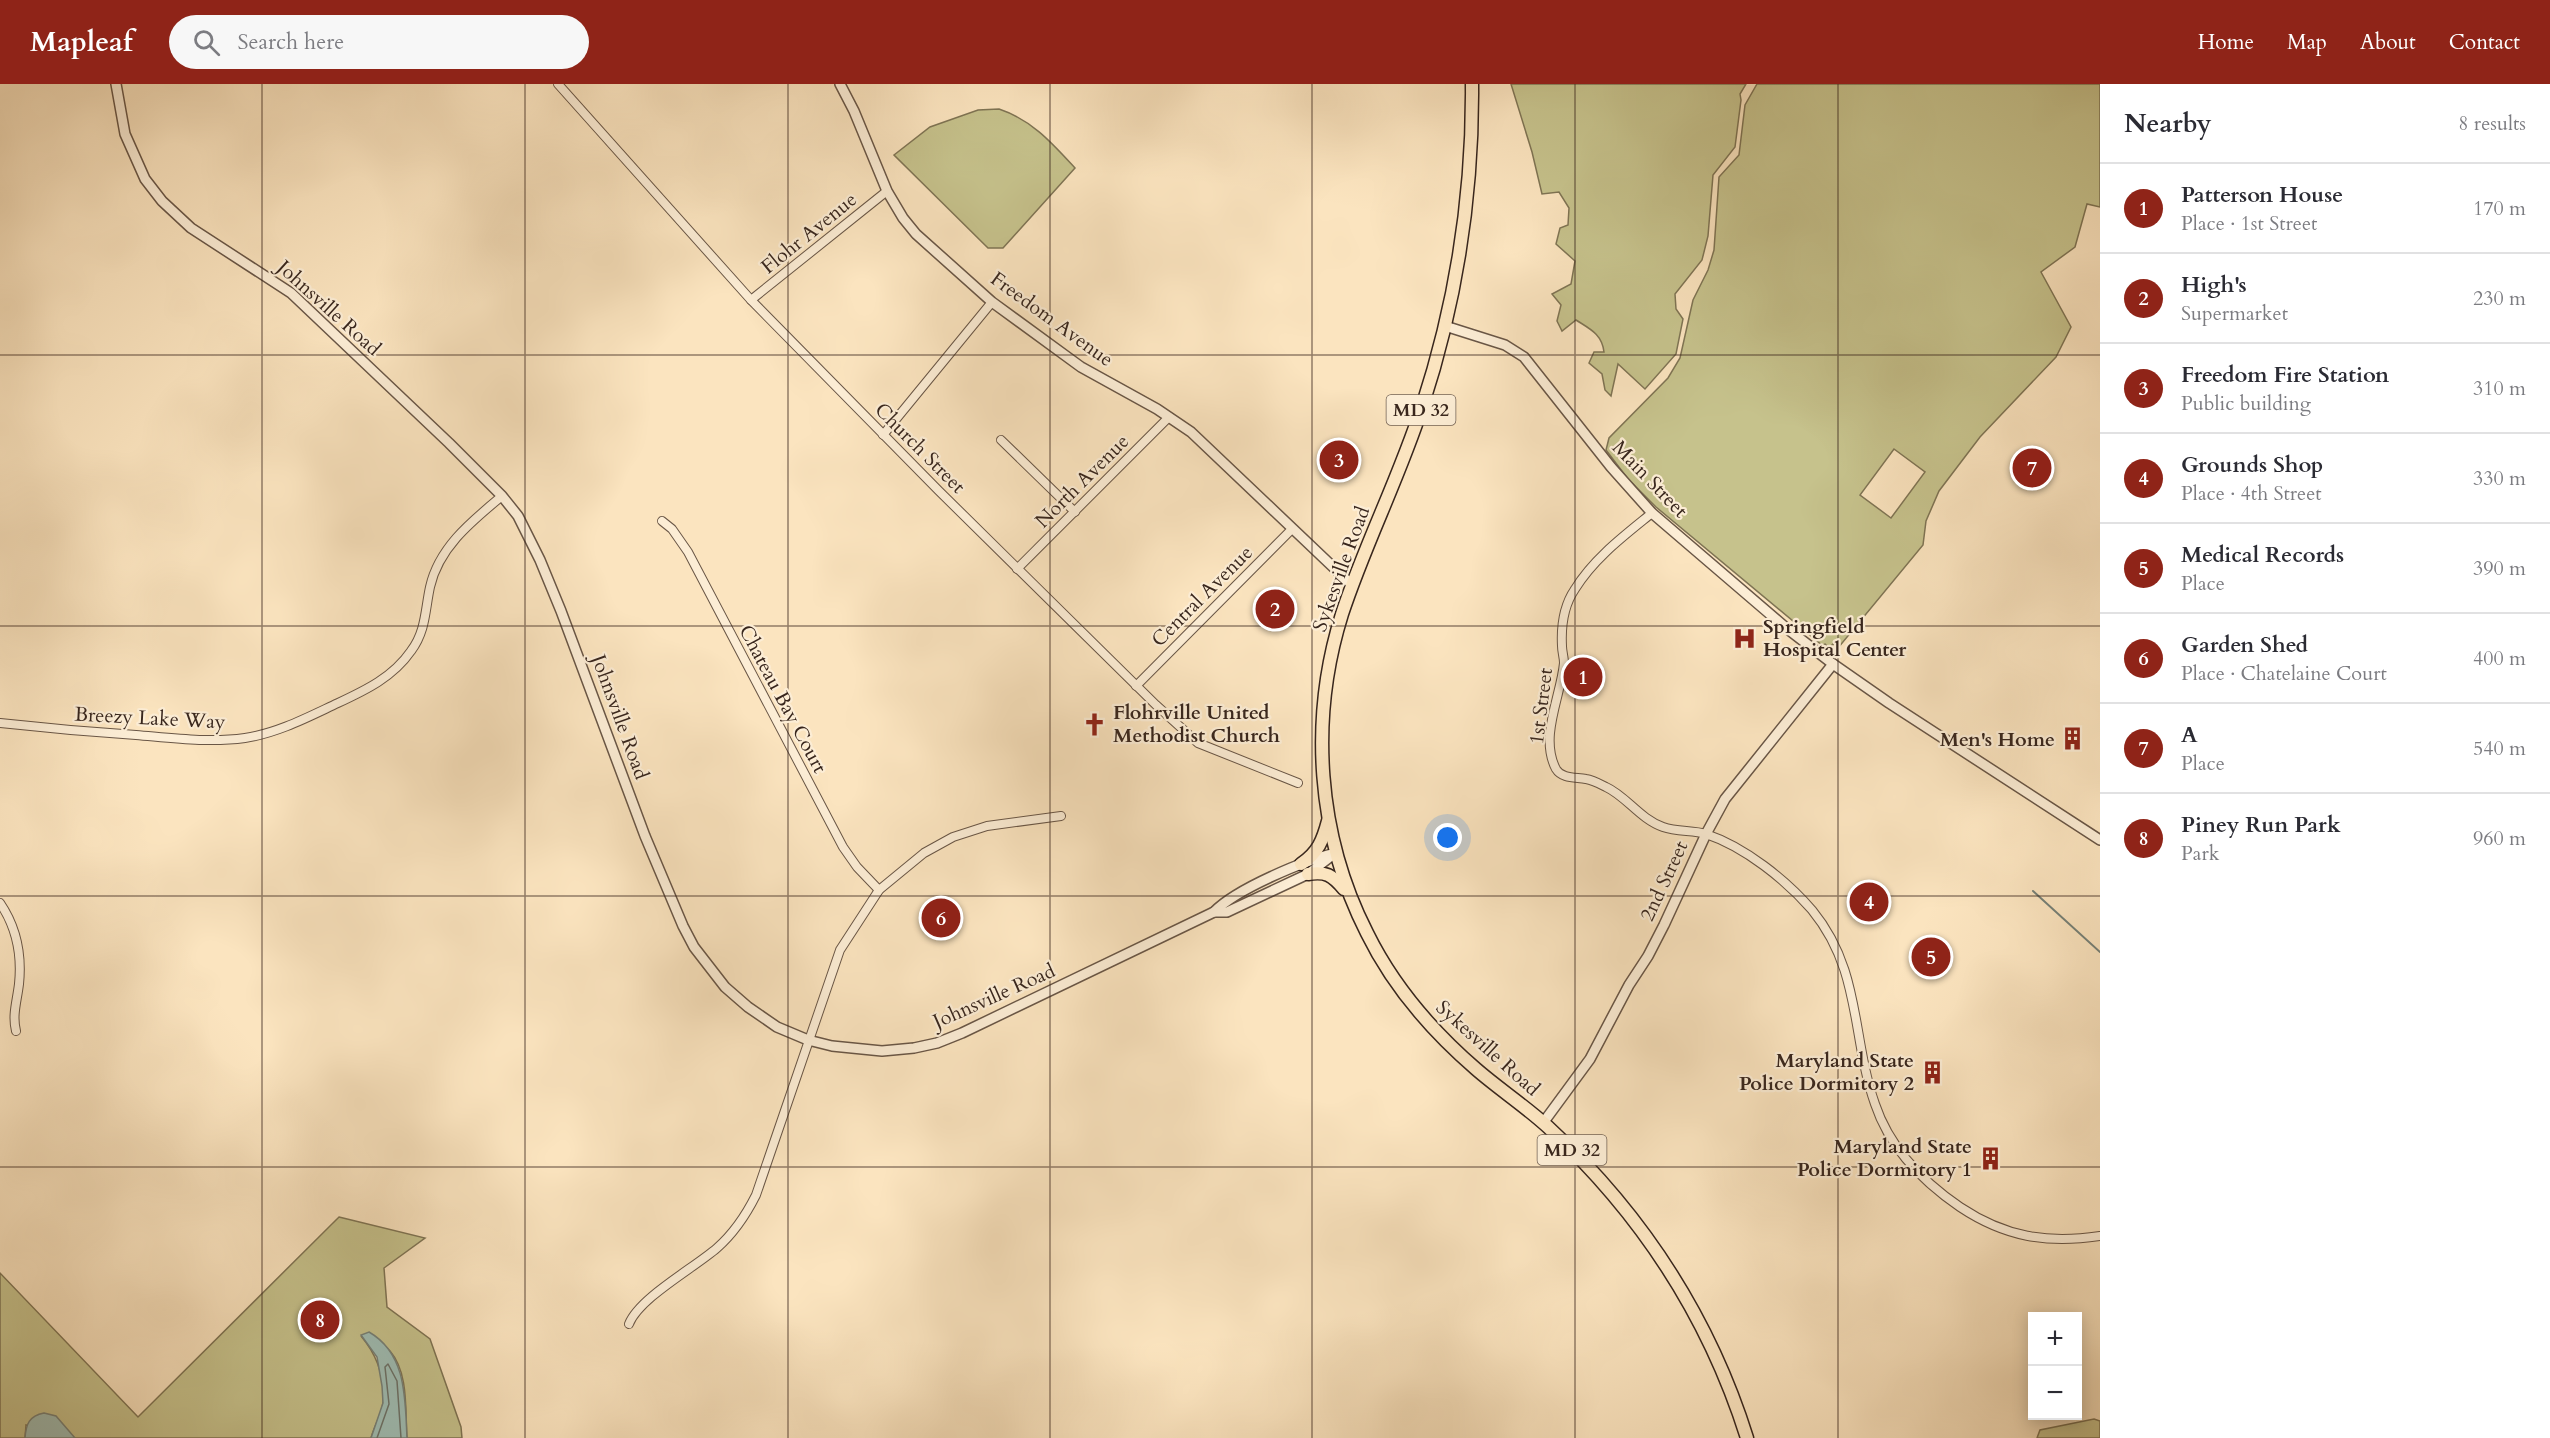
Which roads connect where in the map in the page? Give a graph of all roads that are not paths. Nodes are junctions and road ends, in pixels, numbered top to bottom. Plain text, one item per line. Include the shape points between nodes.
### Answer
1 (116, 84) edge
2 (558, 84) edge
3 (840, 84) edge
4 (1472, 84) edge
5 (887, 191) junction
6 (751, 300) junction
7 (992, 302) junction
8 (1445, 326) junction
9 (1170, 417) junction
10 (883, 435) junction
11 (1001, 440) dead end
12 (502, 496) junction
13 (1075, 513) junction
14 (1652, 513) junction
15 (663, 521) dead end
16 (1292, 529) junction
17 (1017, 569) junction
18 (1352, 585) junction
19 (1833, 664) junction
20 (1136, 686) junction
21 (0, 723) edge
22 (1298, 783) dead end
23 (1061, 816) dead end
24 (1329, 820) junction
25 (1706, 834) junction
26 (2100, 840) edge
27 (1336, 852) junction
28 (1304, 869) junction
29 (879, 890) junction
30 (1350, 897) junction
31 (0, 903) edge
32 (16, 1031) dead end
33 (808, 1040) junction
34 (1543, 1123) junction
35 (2100, 1236) edge
36 (629, 1324) dead end
37 (1747, 1438) edge

1 - 12 street, Johnsville Road via 125,134 145,179 162,201 191,228 291,293
2 - 6 street, Church Street
3 - 5 street, Freedom Avenue
4 - 8 main road, Sykesville Road / MD 32 via 1468,187
5 - 6 street, Flohr Avenue
5 - 7 street, Freedom Avenue via 916,234
6 - 10 street, Church Street
7 - 9 street, Freedom Avenue via 1081,367
7 - 10 street
8 - 14 street, Main Street via 1505,345 1524,357
8 - 18 main road, Sykesville Road / MD 32 via 1417,420
9 - 13 street, North Avenue
9 - 16 street, Freedom Avenue via 1191,432
10 - 17 street, Church Street
11 - 13 street
12 - 21 street, Breezy Lake Way via 461,532 441,557 430,586 423,628 403,662 383,680 302,720 269,732 221,740
12 - 33 street, Johnsville Road via 527,531 540,560 645,836 694,947 725,987 748,1007 777,1027
13 - 17 street, North Avenue
14 - 19 street, Main Street
14 - 25 street, 1st Street via 1588,570 1566,605 1564,661 1550,750 1562,776 1588,779 1610,788 1635,811 1663,827
15 - 29 street, Chateau Bay Court via 687,552 843,847
16 - 18 street, Freedom Avenue
16 - 20 street, Central Avenue
17 - 20 street, Church Street
18 - 24 main road, Sykesville Road / MD 32 via 1329,670 1323,714 1322,758
19 - 25 street, 2nd Street via 1744,772
19 - 26 street, Main Street
20 - 22 street, Church Street via 1198,743
23 - 29 street via 987,826 953,837 924,853
24 - 27 main road, Sykesville Road / MD 32
24 - 28 main road via 1323,841
25 - 34 street, 2nd Street via 1665,925 1590,1059
25 - 35 street via 1751,857 1784,882 1813,911 1839,951 1851,988 1874,1104 1910,1166 1976,1218 2007,1231 2047,1239
27 - 28 street, Johnsville Road
27 - 30 main road, Sykesville Road / MD 32
28 - 30 main road via 1328,873
28 - 33 street, Johnsville Road via 1231,898 1214,912 937,1043 882,1051
29 - 33 street via 840,950
30 - 34 main road, Sykesville Road / MD 32 via 1384,964 1426,1020 1477,1070
31 - 32 street via 10,921 20,956
33 - 36 street via 756,1195 745,1215 718,1247 639,1308
34 - 37 main road, Sykesville Road / MD 32 via 1599,1177 1654,1245 1698,1318 1723,1370

